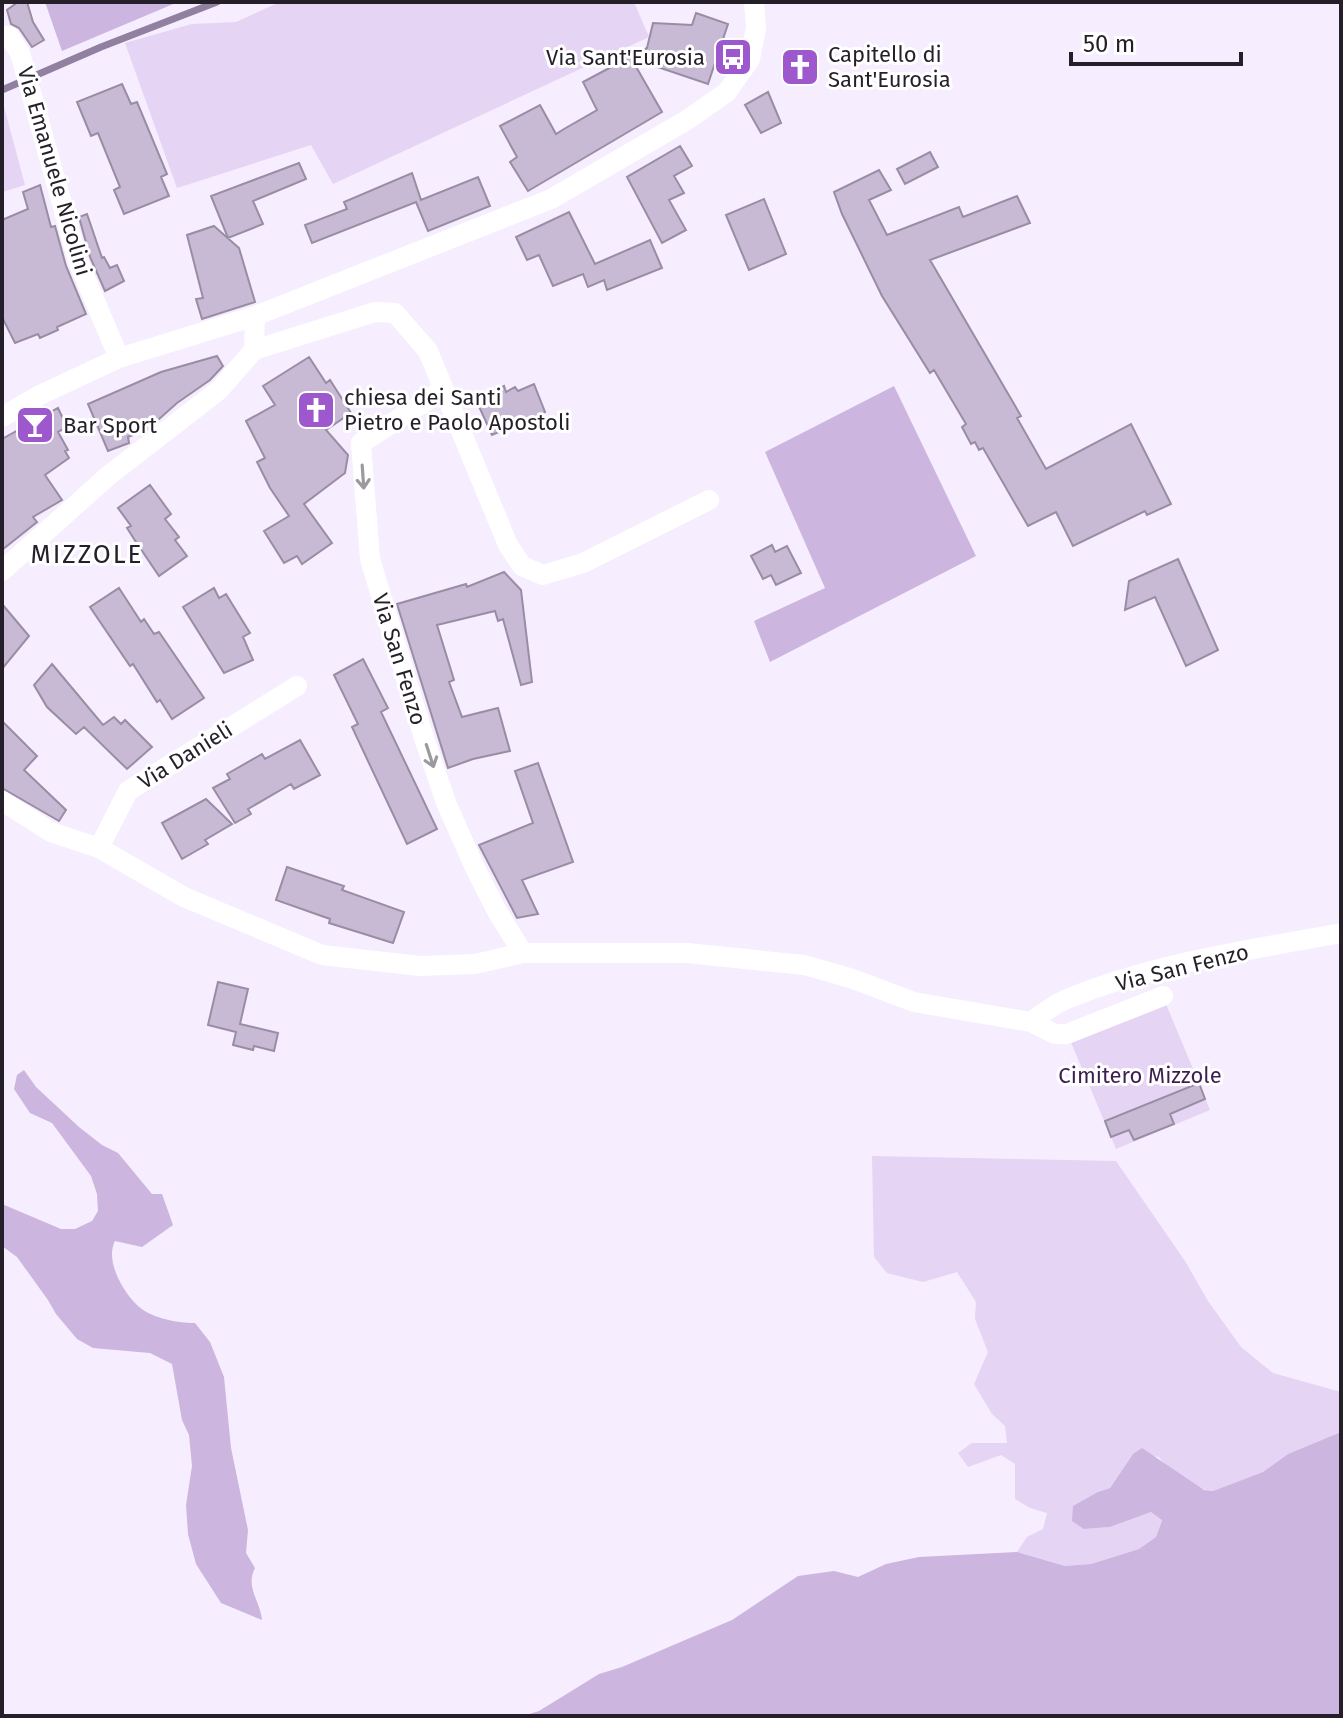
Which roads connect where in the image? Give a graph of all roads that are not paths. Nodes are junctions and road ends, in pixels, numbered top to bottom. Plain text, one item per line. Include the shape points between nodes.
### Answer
1 (754, 2) edge
2 (2, 36) edge
3 (255, 316) junction
4 (254, 350) junction
5 (119, 358) junction
6 (443, 387) junction
7 (2, 417) edge
8 (709, 500) dead end
9 (2, 571) edge
10 (297, 686) dead end
11 (2, 801) edge
12 (99, 848) junction
13 (1341, 933) edge
14 (523, 953) junction
15 (1163, 996) dead end
16 (1031, 1022) junction

1 - 3 street via 750,59 727,92 687,120 551,199
2 - 5 street, Via Emanuele Nicolini via 9,36 20,53 78,261
3 - 4 street
3 - 5 street
4 - 6 street via 375,312 395,313 428,351
4 - 9 street via 219,390 108,476
5 - 7 street
6 - 8 street via 508,545 522,566 543,575 583,563
6 -> 14 street, Via San Fenzo via 361,443 370,559 447,805
10 - 12 street, Via Danieli via 128,791
11 - 12 street via 51,832
12 - 14 street, Via San Fenzo via 184,897 322,955 420,966 475,964
13 - 16 street, Via San Fenzo via 1196,960 1064,1000
14 - 16 street, Via San Fenzo via 687,953 804,965 914,1002
15 - 16 street, Via San Fenzo via 1067,1034

